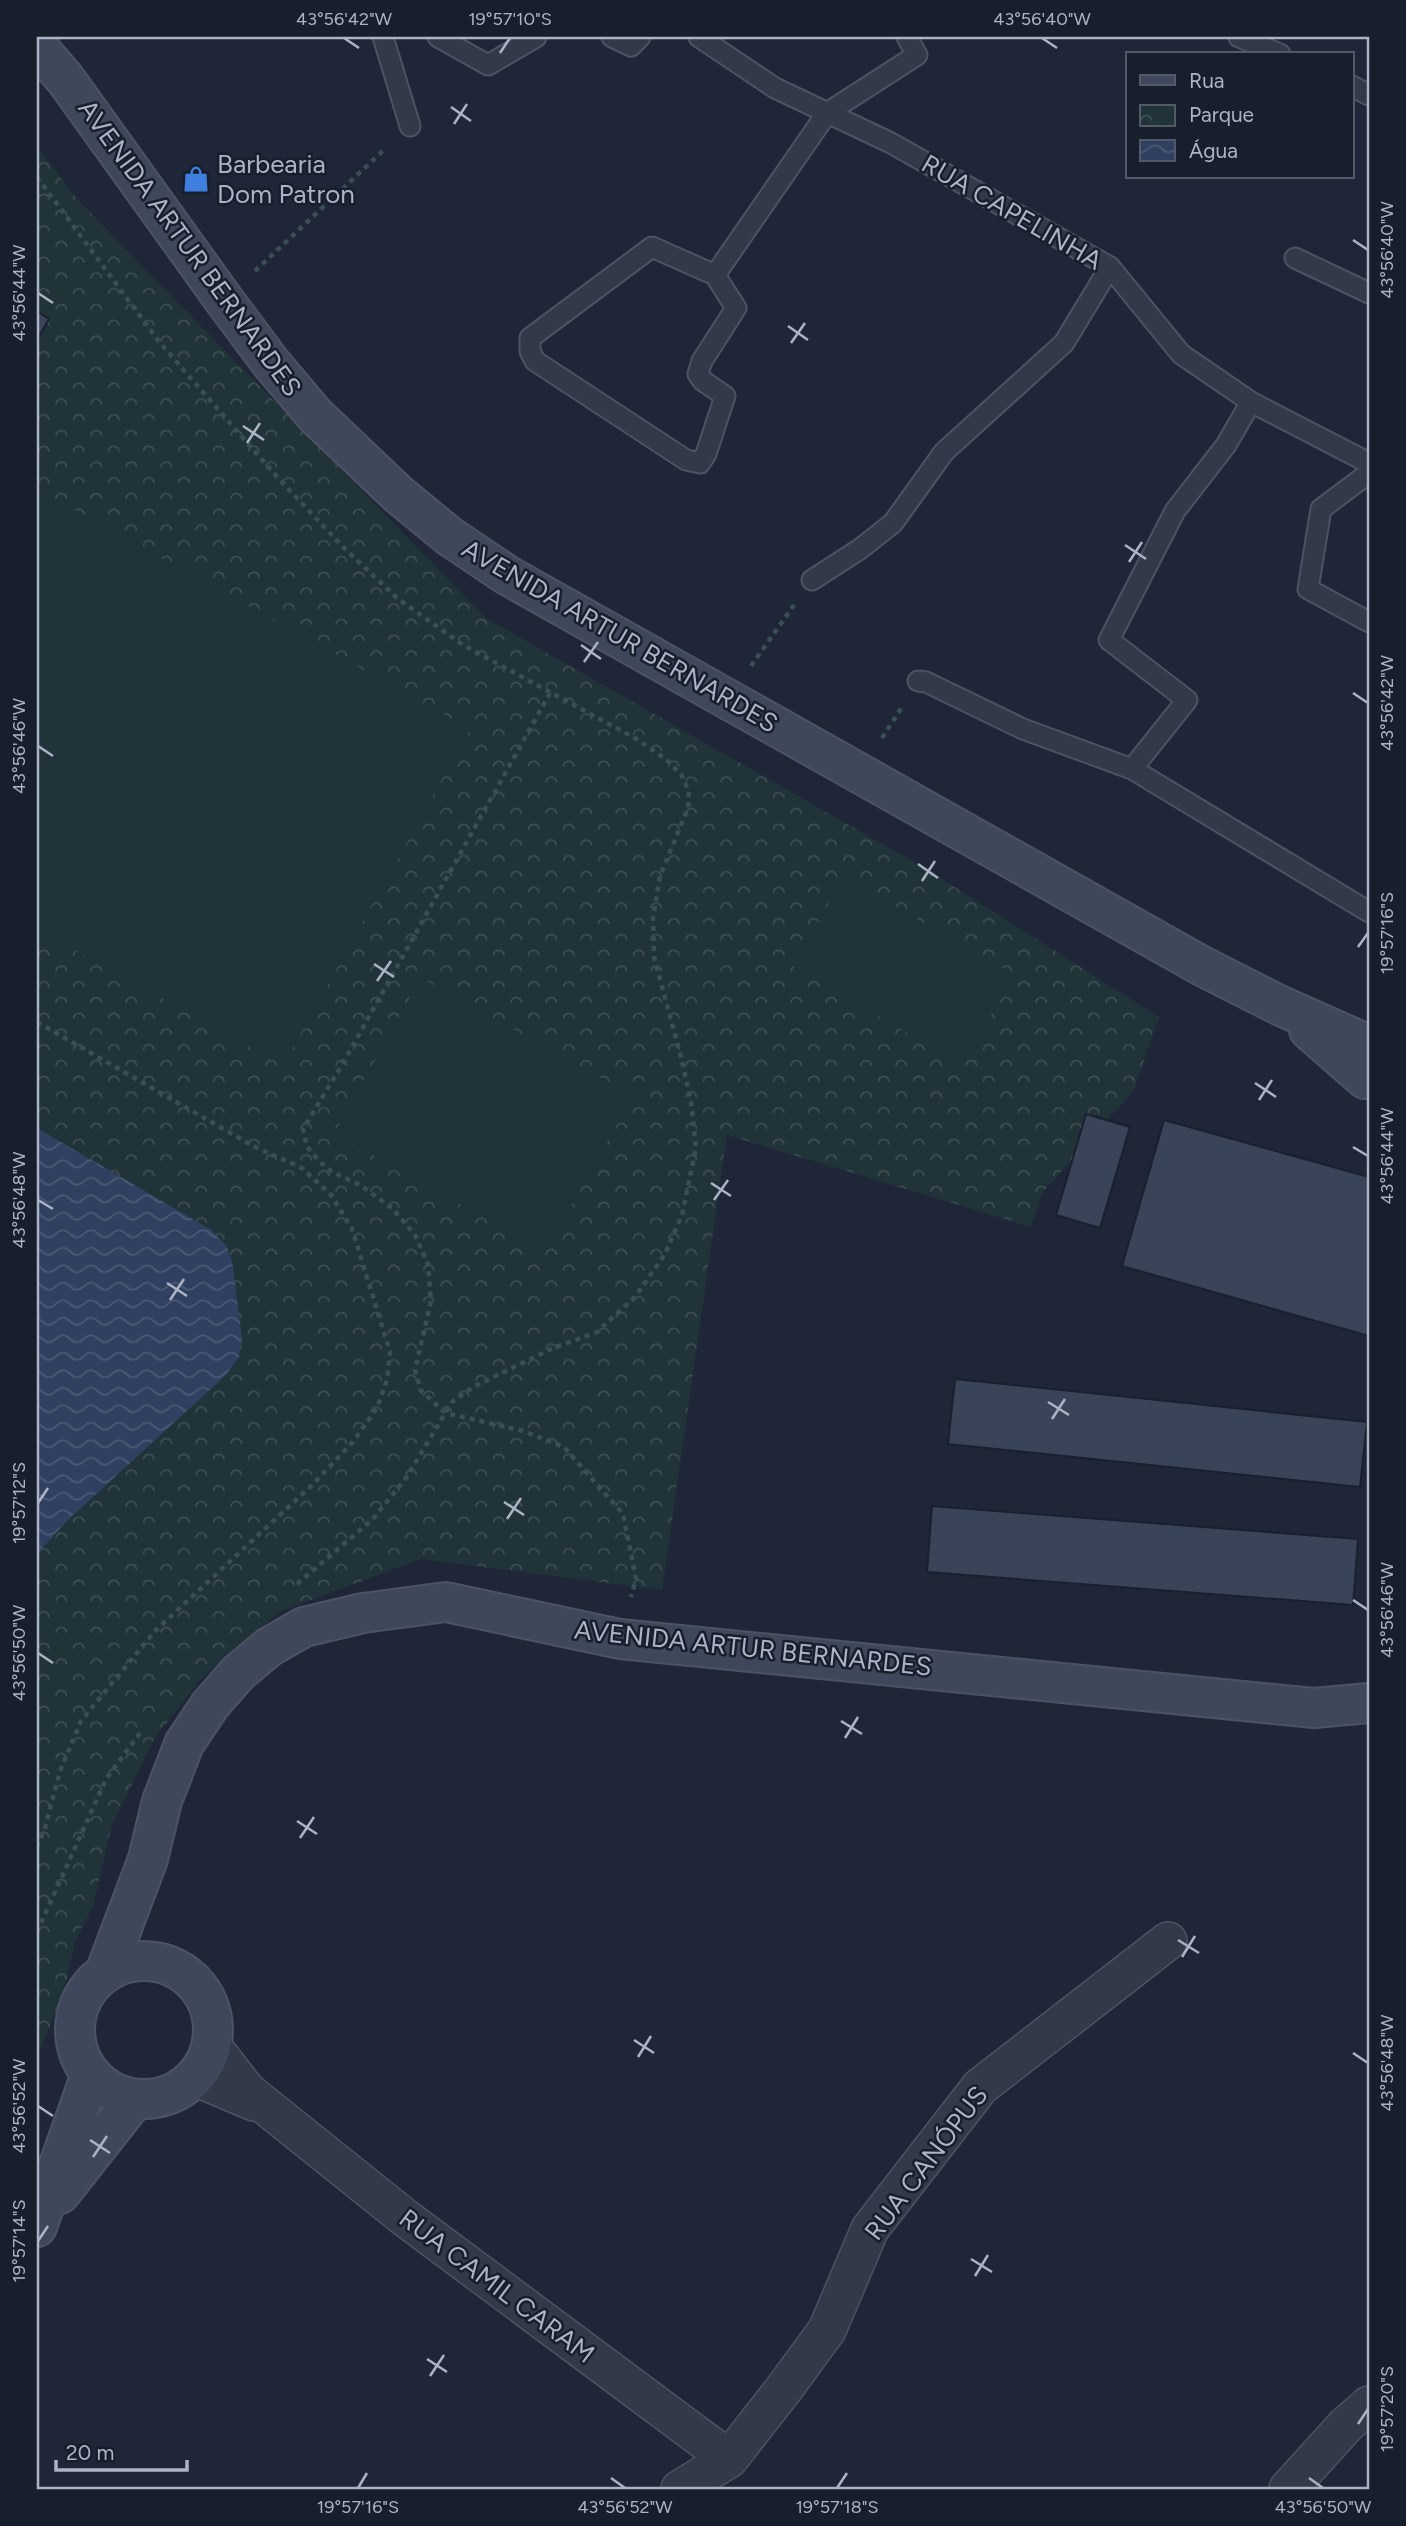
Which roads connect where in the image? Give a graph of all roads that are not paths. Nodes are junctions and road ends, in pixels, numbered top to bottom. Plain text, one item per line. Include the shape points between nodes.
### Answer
1 (383, 37) edge
2 (438, 37) edge
3 (536, 37) edge
4 (612, 37) edge
5 (640, 37) edge
6 (699, 37) edge
7 (907, 37) edge
8 (1239, 37) edge
9 (37, 46) edge
10 (1275, 52) edge
11 (827, 113) junction
12 (410, 126) road end
13 (1295, 258) dead end
14 (1110, 267) junction
15 (715, 275) junction
16 (1369, 293) edge
17 (1251, 402) junction
18 (1369, 463) edge
19 (1369, 473) edge
20 (812, 580) road end
21 (1369, 622) edge
22 (918, 681) road end
23 (1132, 769) junction
24 (1369, 912) edge
25 (1368, 1067) edge
26 (1369, 1703) edge
27 (148, 1859) junction
28 (1168, 1941) dead end
29 (147, 1961) junction
30 (104, 1973) junction
31 (203, 2062) junction
32 (91, 2074) junction
33 (135, 2099) junction
34 (39, 2222) edge
35 (1369, 2405) edge
36 (729, 2459) junction
37 (680, 2489) edge
38 (1289, 2489) edge

1 - 12 lane
2 - 3 lane via 488,65
4 - 5 lane via 631,46
6 - 11 lane, RUA CAPELINHA via 775,88
7 - 11 lane via 917,55
8 - 10 lane
9 - 25 street, AVENIDA ARTUR BERNARDES via 271,363 315,415 449,536 507,575 1280,1006
11 - 14 lane, RUA CAPELINHA via 891,143
11 - 15 lane
13 - 16 lane
14 - 17 lane, RUA CAPELINHA via 1181,354
14 - 20 lane via 1064,343 944,452 893,523
15 - 15 lane via 652,247 530,338 534,361 686,460 700,463 725,396 698,374 736,308
17 - 18 lane, RUA CAPELINHA
17 - 23 lane via 1226,445 1175,511 1109,640 1186,701
19 - 21 lane via 1321,509 1308,589
22 - 23 lane via 1023,729
23 - 24 lane
26 - 27 street, AVENIDA ARTUR BERNARDES via 1314,1708 620,1639 446,1602 363,1613 304,1627 269,1647 238,1673 184,1744 162,1801
27 - 29 street, AVENIDA ARTUR BERNARDES
27 - 30 street, AVENIDA ARTUR BERNARDES
28 - 36 street, RUA CANÓPUS via 980,2087 870,2229 827,2330
29 - 30 street
29 - 31 street via 167,1964 200,1988 214,2026
30 - 32 street via 78,2009 75,2032 79,2055
31 - 33 street via 177,2091
31 - 36 street, RUA CAMIL CARAM
32 - 33 street via 111,2091
32 - 34 street
33 - 34 street
35 - 38 street
36 - 37 street, RUA CANÓPUS

